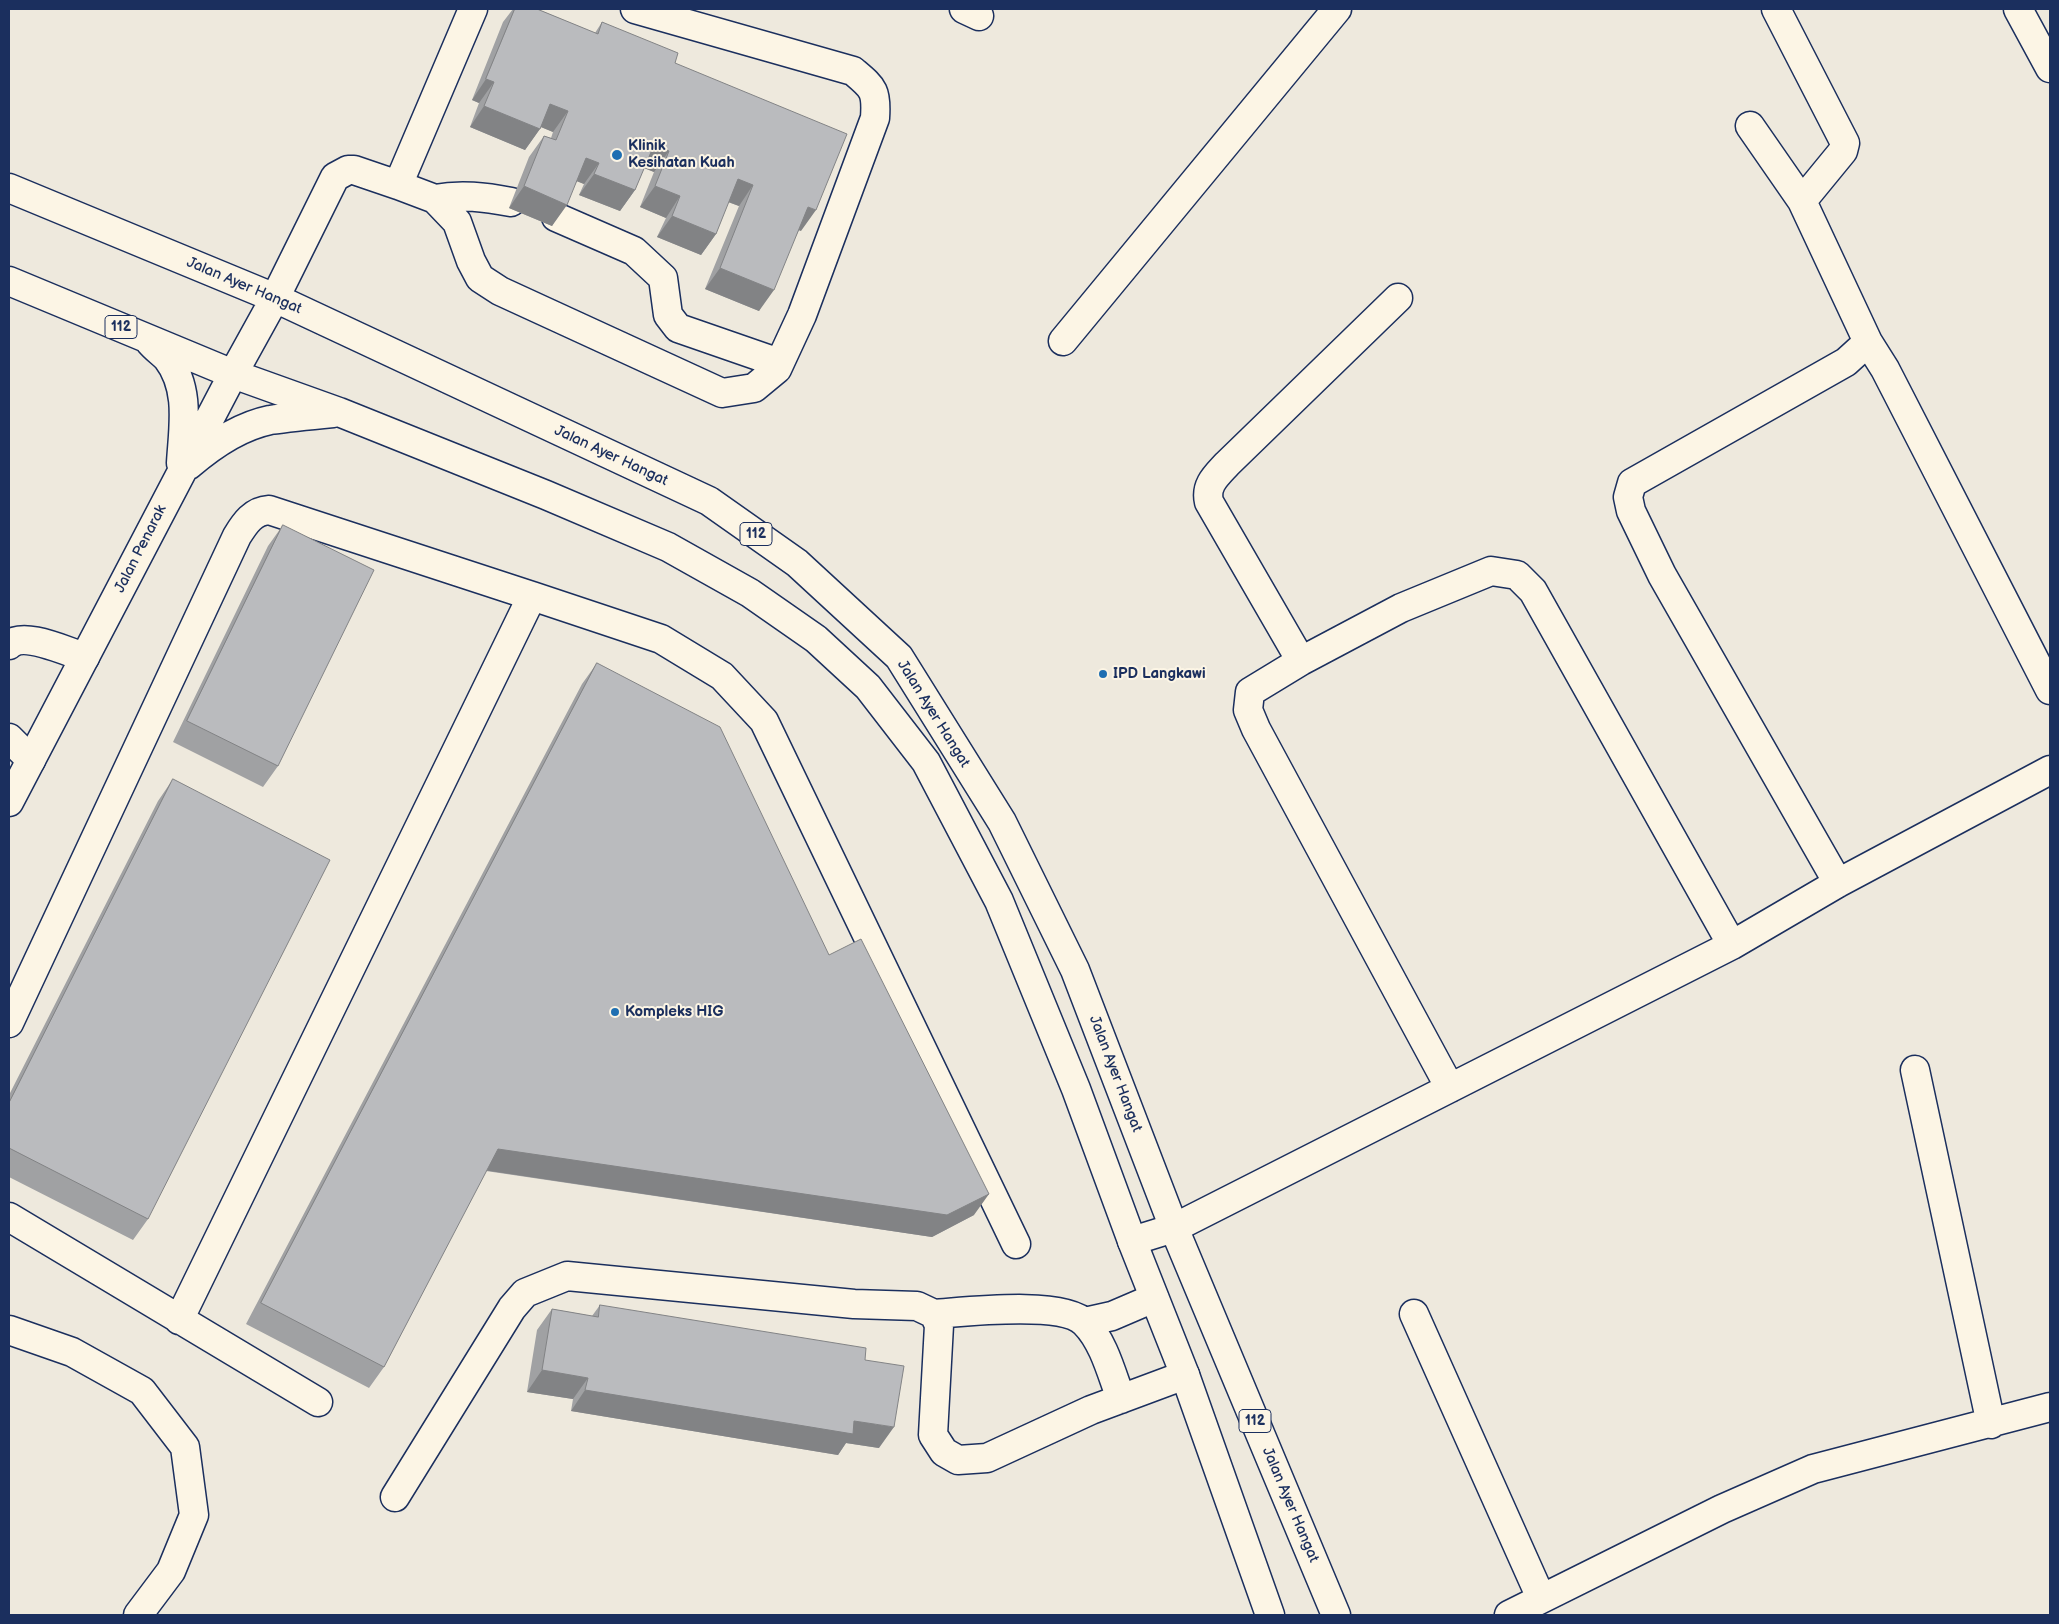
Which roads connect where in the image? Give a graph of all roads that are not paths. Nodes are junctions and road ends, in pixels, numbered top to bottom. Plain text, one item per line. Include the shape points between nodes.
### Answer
1 (473, 9) edge
2 (635, 9) edge
3 (1337, 9) edge
4 (1776, 9) edge
5 (2018, 9) edge
6 (2050, 68) edge
7 (1750, 126) dead end
8 (398, 185) junction
9 (9, 188) edge
10 (435, 199) junction
11 (1802, 201) junction
12 (511, 202) dead end
13 (556, 217) edge
14 (9, 280) edge
15 (275, 298) junction
16 (1398, 298) dead end
17 (145, 337) junction
18 (1063, 341) dead end
19 (1868, 342) junction
20 (779, 363) junction
21 (232, 374) junction
22 (339, 412) junction
23 (181, 472) junction
24 (532, 596) junction
25 (9, 645) edge
26 (84, 657) junction
27 (1301, 661) junction
28 (2050, 690) edge
29 (9, 738) edge
30 (31, 760) junction
31 (2050, 770) edge
32 (9, 802) edge
33 (1838, 883) junction
34 (1732, 945) junction
35 (9, 1023) edge
36 (1915, 1070) dead end
37 (1450, 1088) junction
38 (9, 1218) edge
39 (1174, 1228) junction
40 (1132, 1241) junction
41 (1016, 1244) dead end
42 (1154, 1298) junction
43 (934, 1314) junction
44 (1414, 1314) dead end
45 (179, 1320) junction
46 (1085, 1322) junction
47 (9, 1330) edge
48 (1185, 1375) junction
49 (1121, 1399) junction
50 (318, 1402) dead end
51 (2050, 1408) edge
52 (1991, 1424) junction
53 (395, 1497) dead end
54 (1541, 1598) junction
55 (138, 1615) edge
56 (1269, 1615) edge
57 (1336, 1615) edge
58 (1508, 1615) edge

1 - 8 main road
2 - 20 main road via 852,71 871,87 876,102 875,118 802,315
3 - 18 main road
4 - 11 main road via 1845,143 1843,152
5 - 6 main road
7 - 11 main road
8 - 10 main road, Jalan Penarak
8 - 15 main road, Jalan Penarak via 354,170 335,178
9 - 15 main road, Jalan Ayer Hangat / 112
10 - 12 main road via 481,197
10 - 20 main road via 457,222 480,278 500,291 722,393 754,388
11 - 19 main road
13 - 20 main road via 634,251 663,278 668,315 678,328
14 - 17 main road, 112
15 - 21 main road, Jalan Penarak
15 - 39 main road, Jalan Ayer Hangat / 112 via 709,501 797,563 898,657 1002,822 1075,970
16 - 27 main road via 1227,464 1210,483 1207,494
17 - 21 main road, 112
17 - 23 main road via 168,359 181,387 185,410
19 - 28 main road via 1885,369
19 - 33 main road via 1846,362 1632,482 1628,497 1631,512 1662,575
21 - 22 main road, 112
21 - 23 main road, Jalan Penarak
22 - 23 main road via 268,421 236,433 202,454
22 - 40 main road, 112 via 668,547 772,608 816,639 868,687 926,762 999,901 1076,1089
23 - 26 main road, Jalan Penarak
24 - 35 main road via 269,510 253,515 237,536
24 - 41 main road via 662,638 722,676 764,721
24 - 45 main road
25 - 26 main road via 11,642 33,640
26 - 30 main road, Jalan Penarak
27 - 34 main road via 1401,608 1491,571 1517,574 1533,592
27 - 37 main road via 1250,692 1248,710
29 - 30 main road
30 - 32 main road, Jalan Penarak
31 - 33 main road
33 - 34 main road
34 - 37 main road
36 - 52 main road
37 - 39 main road
38 - 45 main road
39 - 40 main road
39 - 57 main road, Jalan Ayer Hangat / 112
40 - 42 main road, 112
42 - 46 main road via 1112,1316
42 - 48 main road, 112
43 - 46 main road via 1026,1309 1070,1315
43 - 49 main road via 939,1325 934,1435 944,1452 958,1460 987,1458
43 - 53 main road via 917,1306 854,1304 567,1276 525,1293 512,1308
44 - 54 main road
45 - 50 main road
46 - 49 main road via 1099,1343
47 - 55 main road via 72,1352 142,1391 185,1447 194,1515 171,1571
48 - 49 main road
48 - 56 main road, 112
51 - 52 main road
52 - 54 main road via 1814,1469 1722,1509
54 - 58 main road

